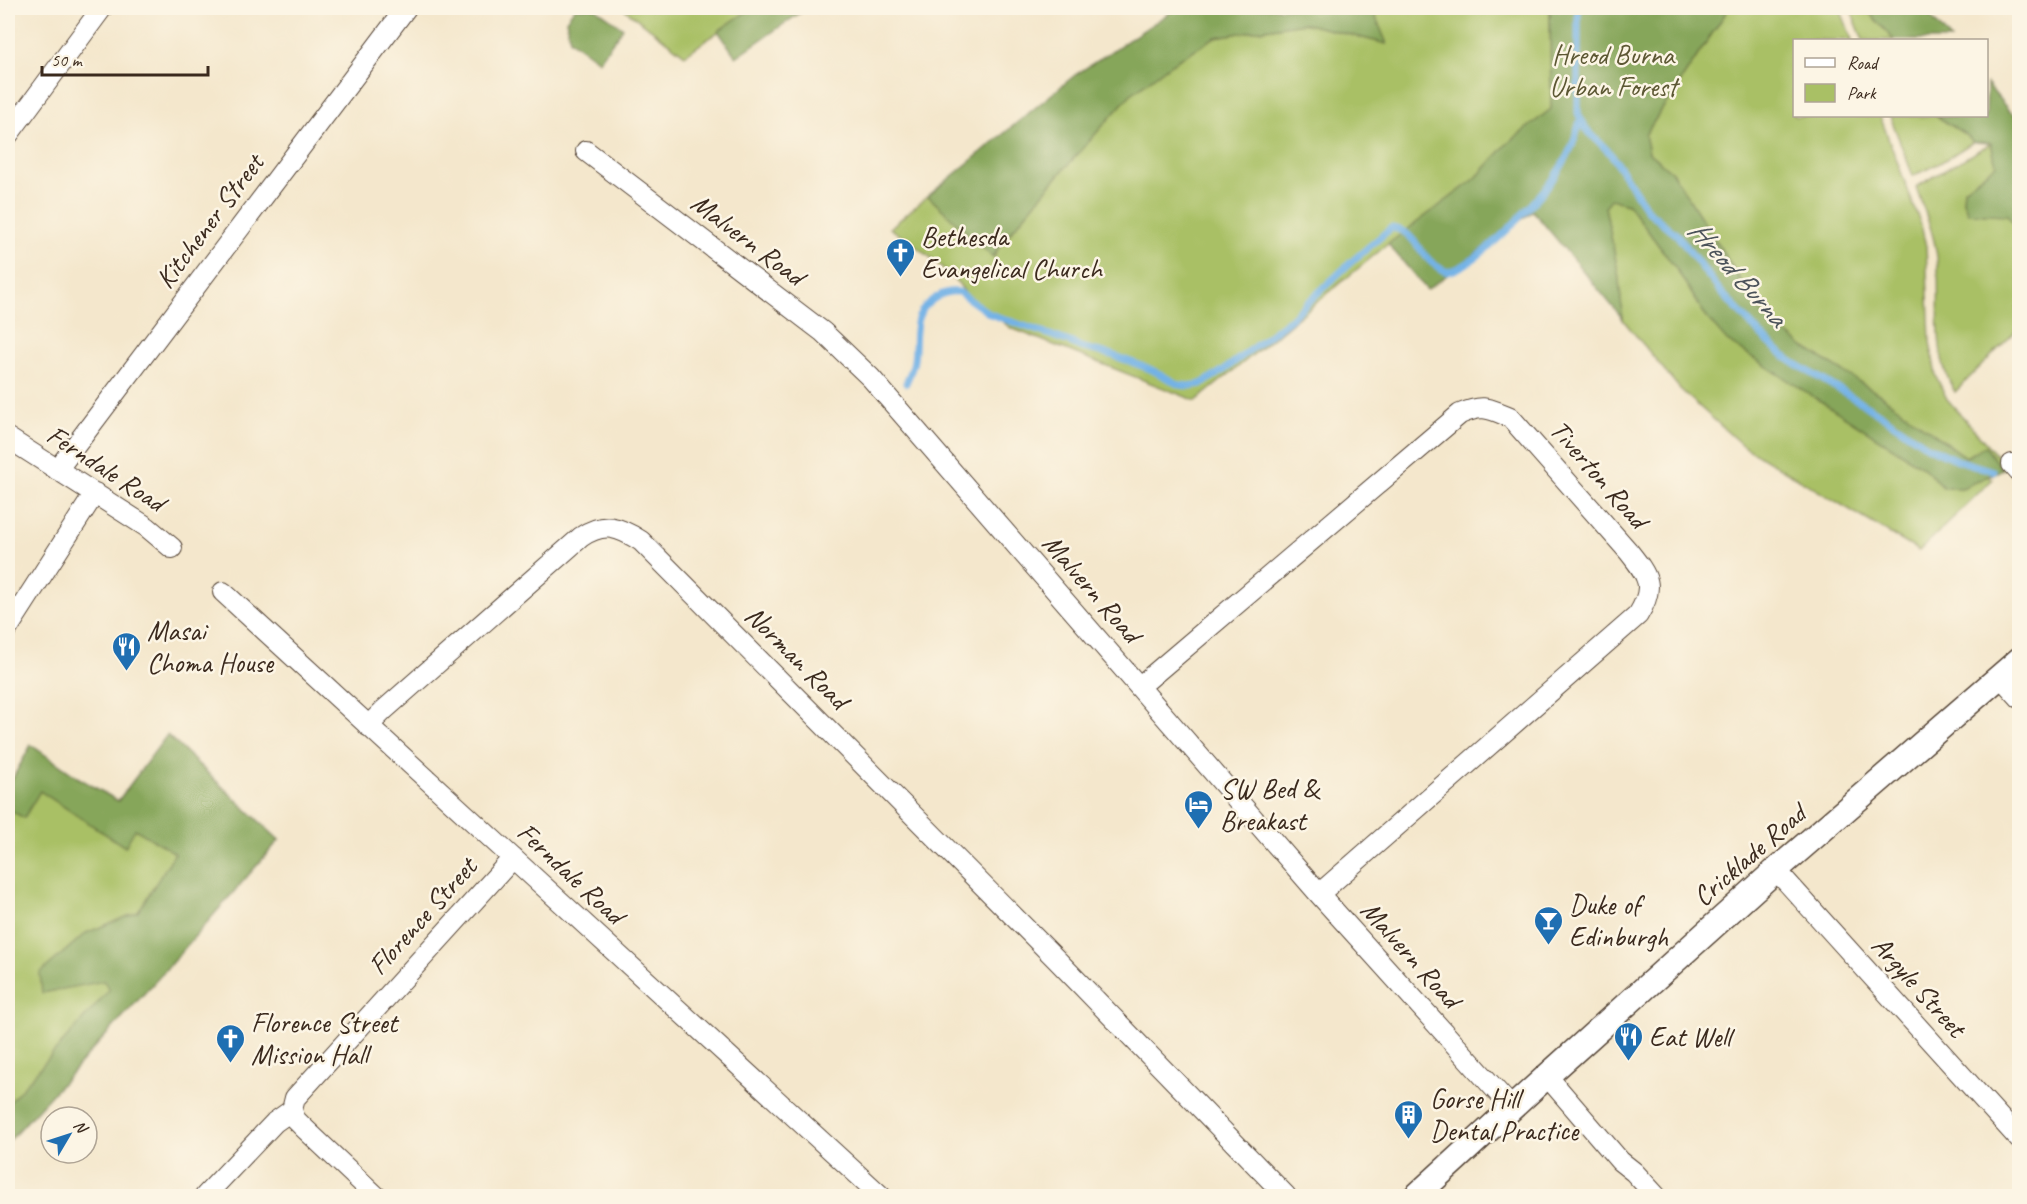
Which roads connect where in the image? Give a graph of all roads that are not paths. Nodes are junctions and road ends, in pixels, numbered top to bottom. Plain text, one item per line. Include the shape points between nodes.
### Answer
1 (102, 8) edge
2 (406, 8) edge
3 (8, 135) edge
4 (586, 151) dead end
5 (8, 438) edge
6 (57, 470) junction
7 (95, 493) junction
8 (172, 548) dead end
9 (223, 592) dead end
10 (8, 628) edge
11 (2019, 659) edge
12 (2000, 676) junction
13 (1140, 686) junction
14 (2019, 698) edge
15 (368, 726) junction
16 (513, 858) junction
17 (1776, 870) junction
18 (1319, 894) junction
19 (1547, 1076) junction
20 (1512, 1108) junction
21 (292, 1110) junction
22 (2019, 1140) edge
23 (205, 1197) edge
24 (376, 1197) edge
25 (881, 1197) edge
26 (1286, 1197) edge
27 (1416, 1197) edge
28 (1656, 1197) edge

1 - 3 street
2 - 6 street, Kitchener Street
4 - 13 street, Malvern Road via 849,356
5 - 6 street, Ferndale Road
6 - 7 street, Ferndale Road
7 - 8 street, Ferndale Road
7 - 10 street
9 - 15 street, Ferndale Road
11 - 12 street, Cricklade Road
12 - 14 street
12 - 17 street, Cricklade Road
13 - 18 street, Malvern Road
13 - 18 street, Tiverton Road via 1460,414 1475,407 1490,408 1510,417 1605,525 1643,571 1649,586 1638,615
15 - 16 street, Ferndale Road
15 - 26 street, Norman Road via 581,537 598,528 617,528 628,533 646,546
16 - 21 street, Florence Street via 295,1098
16 - 25 street, Ferndale Road
17 - 19 street, Cricklade Road
17 - 22 street, Argyle Street
18 - 20 street, Malvern Road
19 - 20 street, Cricklade Road
19 - 28 street
20 - 27 street, Cricklade Road
21 - 23 street, Florence Street via 275,1122
21 - 24 street via 295,1119

